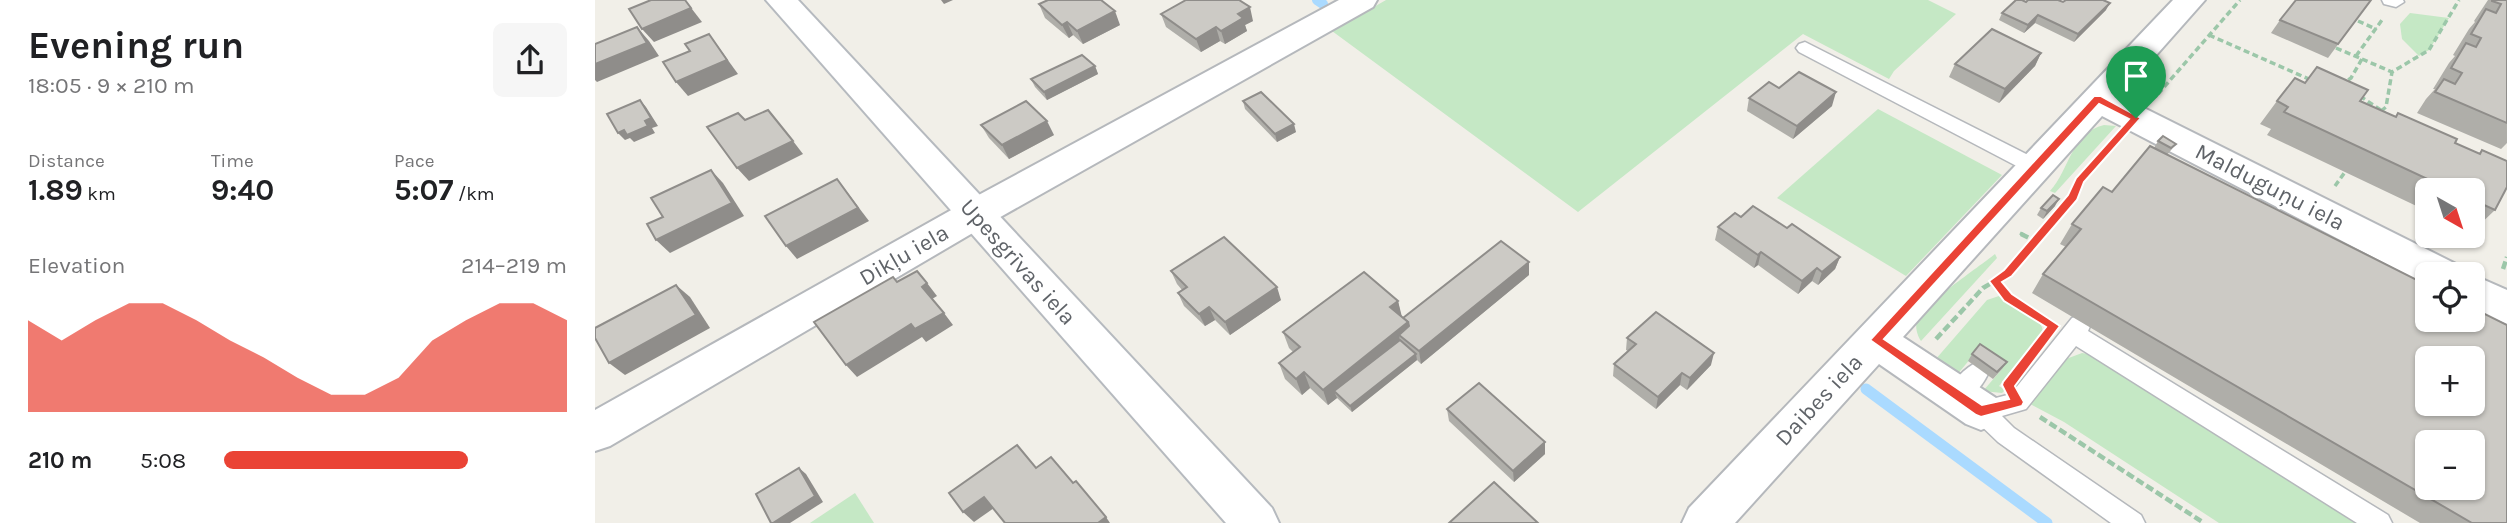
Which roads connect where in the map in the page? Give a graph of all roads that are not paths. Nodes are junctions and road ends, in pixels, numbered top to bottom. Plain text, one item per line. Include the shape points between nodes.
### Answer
1 (781, 0) edge
2 (1362, 0) edge
3 (2190, 0) edge
4 (1805, 48) dead end
5 (2097, 99) junction
6 (2035, 167) junction
7 (975, 214) junction
8 (2417, 262) edge
9 (1876, 340) junction
10 (1983, 395) junction
11 (595, 432) edge
12 (1256, 523) edge
13 (1705, 523) edge
14 (2132, 523) edge
15 (2379, 523) edge

1 - 7 street, Upesgrīvas iela
2 - 7 street, Dikļu iela
3 - 5 street, Daibes iela
4 - 6 lane
5 - 6 street, Daibes iela
5 - 8 street, Malduguņu iela
6 - 9 street, Daibes iela
7 - 11 street, Dikļu iela
7 - 12 street, Upesgrīvas iela
9 - 10 street via 1911,364
9 - 13 street, Daibes iela
10 - 14 lane via 2006,435
10 - 15 lane via 2069,327

